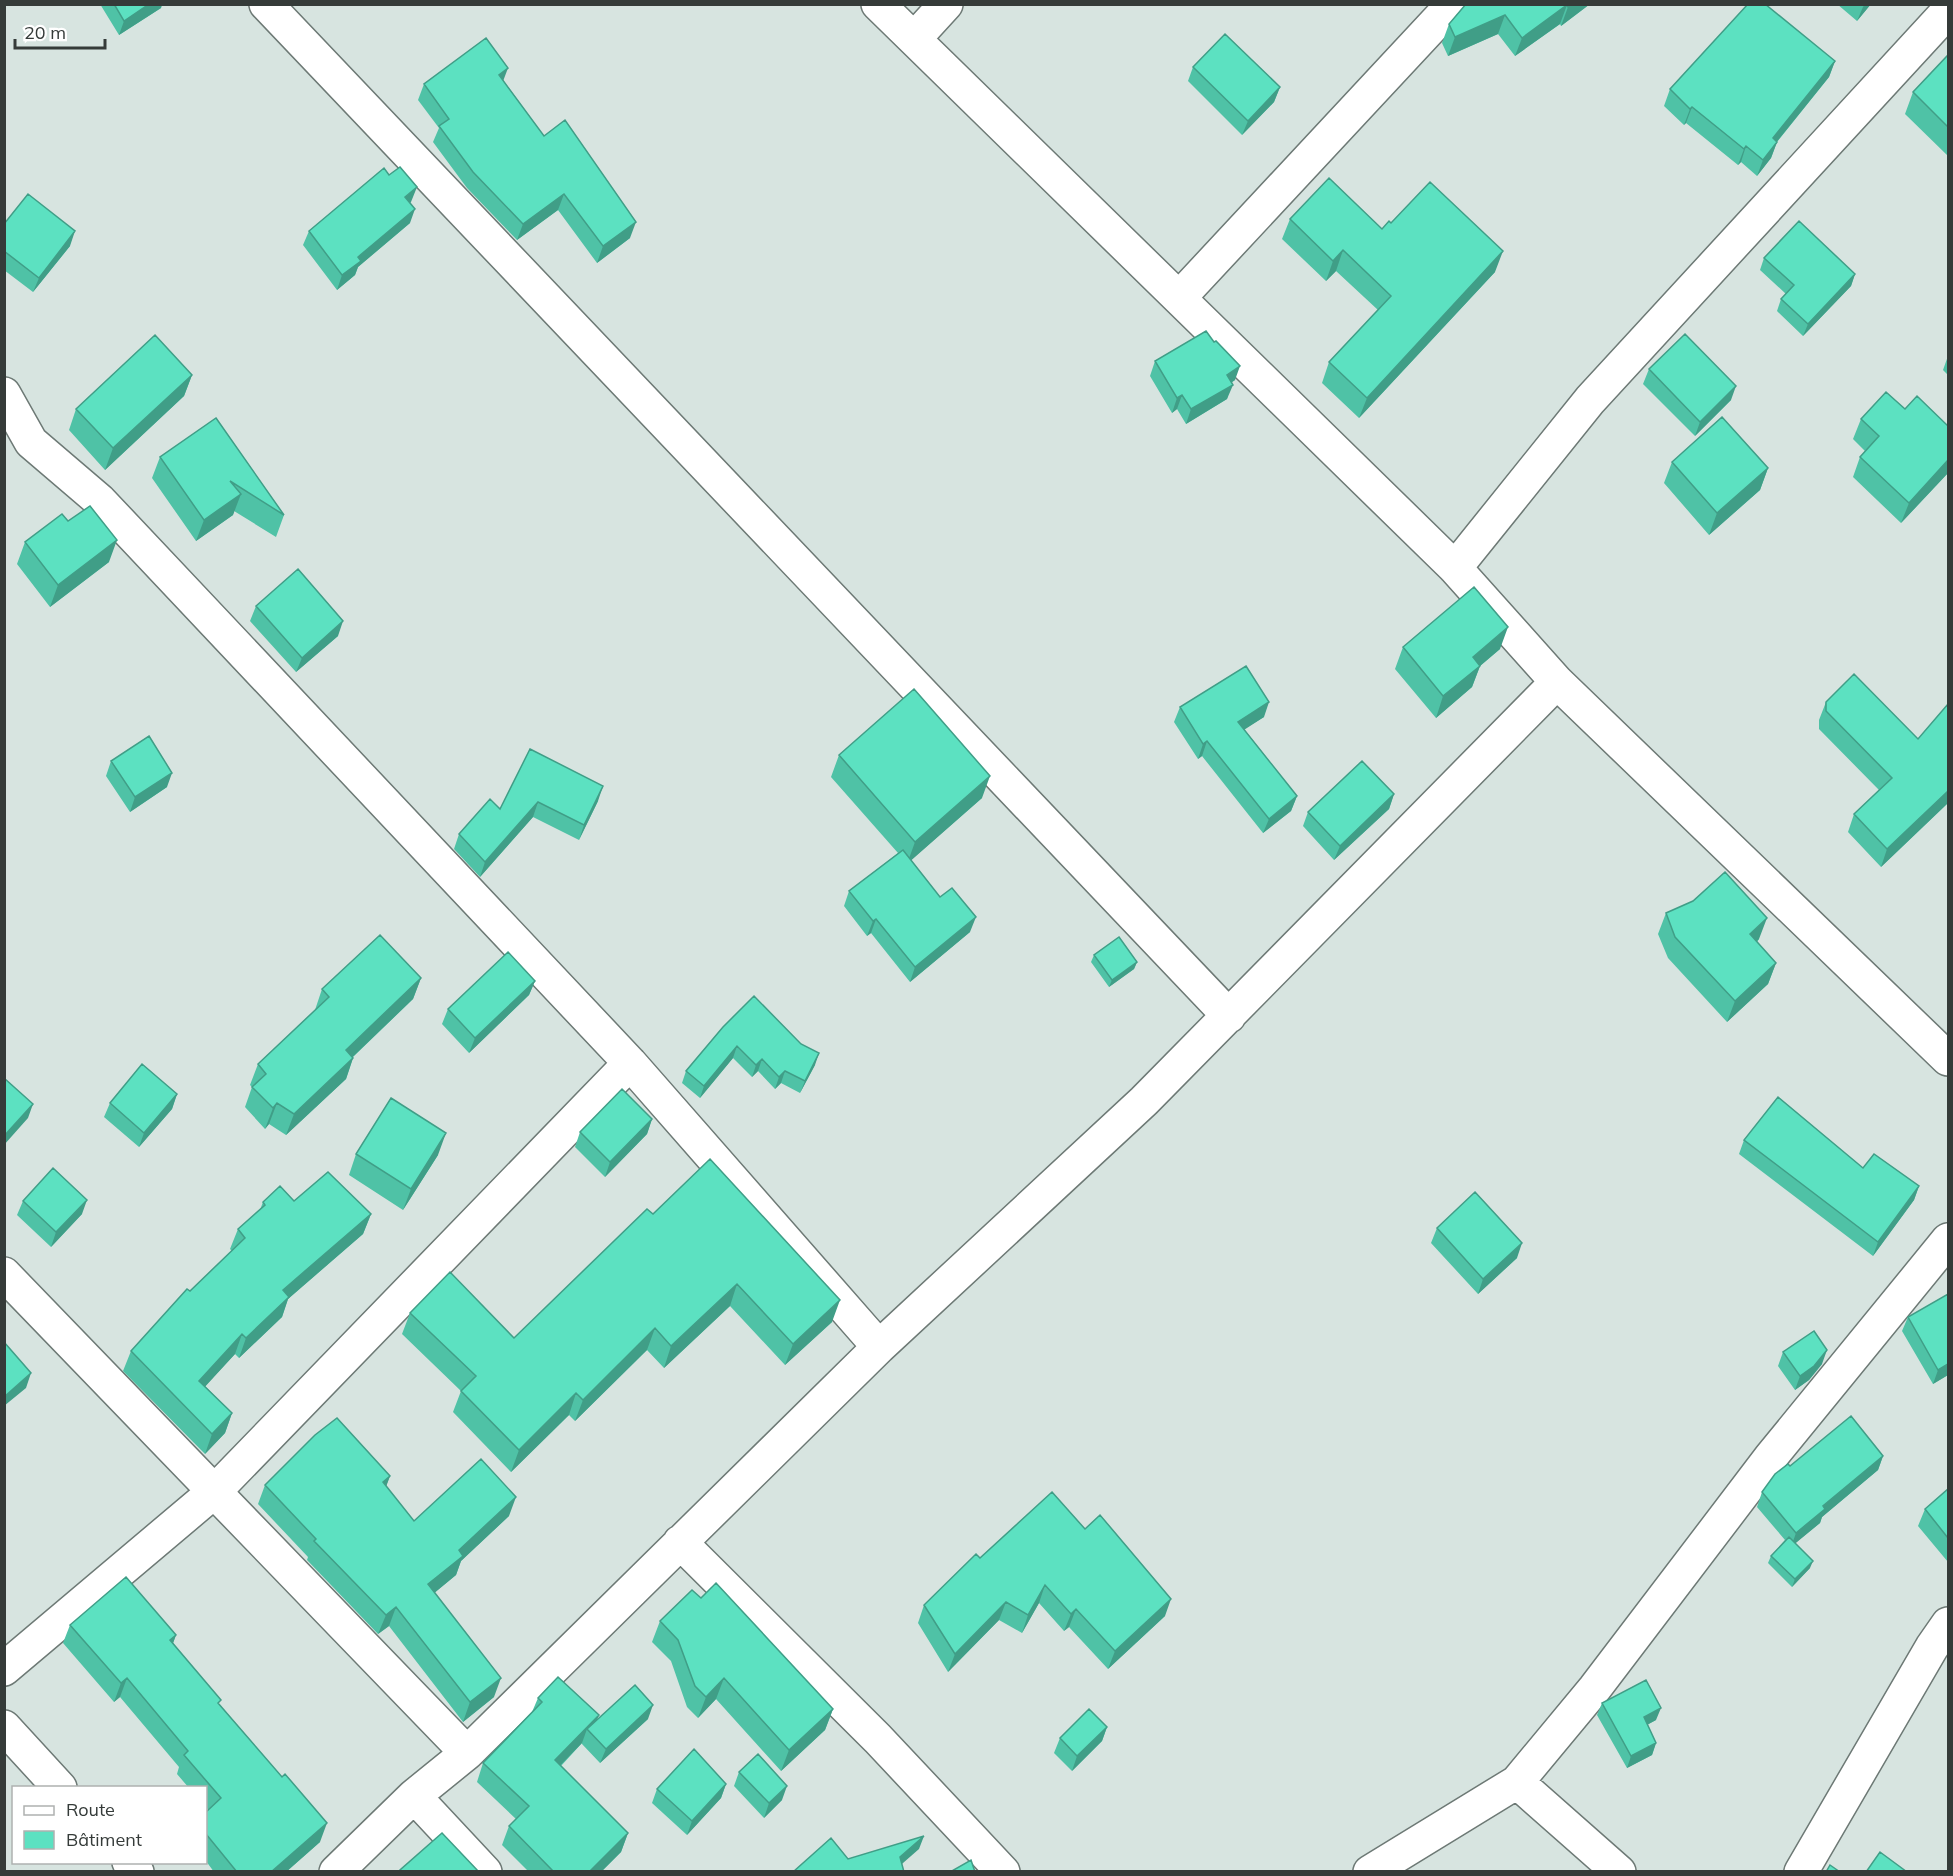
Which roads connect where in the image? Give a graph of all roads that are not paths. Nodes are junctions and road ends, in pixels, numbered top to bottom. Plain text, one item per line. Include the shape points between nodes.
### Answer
1 (266, 4) edge
2 (878, 4) edge
3 (946, 4) edge
4 (1453, 4) edge
5 (1948, 11) edge
6 (914, 39) junction
7 (1179, 298) junction
8 (4, 394) edge
9 (1455, 568) junction
10 (1557, 682) junction
11 (1229, 1016) junction
12 (1948, 1059) edge
13 (630, 1063) junction
14 (1948, 1240) edge
15 (4, 1274) edge
16 (879, 1347) junction
17 (216, 1490) junction
18 (680, 1542) junction
19 (1948, 1624) edge
20 (4, 1669) edge
21 (4, 1727) edge
22 (467, 1753) junction
23 (1517, 1782) junction
24 (58, 1786) edge
25 (414, 1796) junction
26 (336, 1872) edge
27 (485, 1872) edge
28 (1003, 1872) edge
29 (1370, 1872) edge
30 (1619, 1872) edge
31 (1801, 1872) edge

1 - 11 street
2 - 6 street
3 - 6 street
4 - 7 street
5 - 9 street via 1590,400
6 - 7 street
7 - 9 street
8 - 13 street via 31,442 100,501
9 - 10 street
10 - 11 street
10 - 12 street
11 - 16 street via 1144,1101
13 - 16 street
13 - 17 street
14 - 23 street via 1770,1458 1595,1688
15 - 17 street
16 - 18 street
17 - 20 street
17 - 22 street
18 - 22 street
18 - 28 street via 878,1739
19 - 31 street
21 - 24 street
22 - 25 street
23 - 29 street
23 - 30 street
25 - 26 street
25 - 27 street

